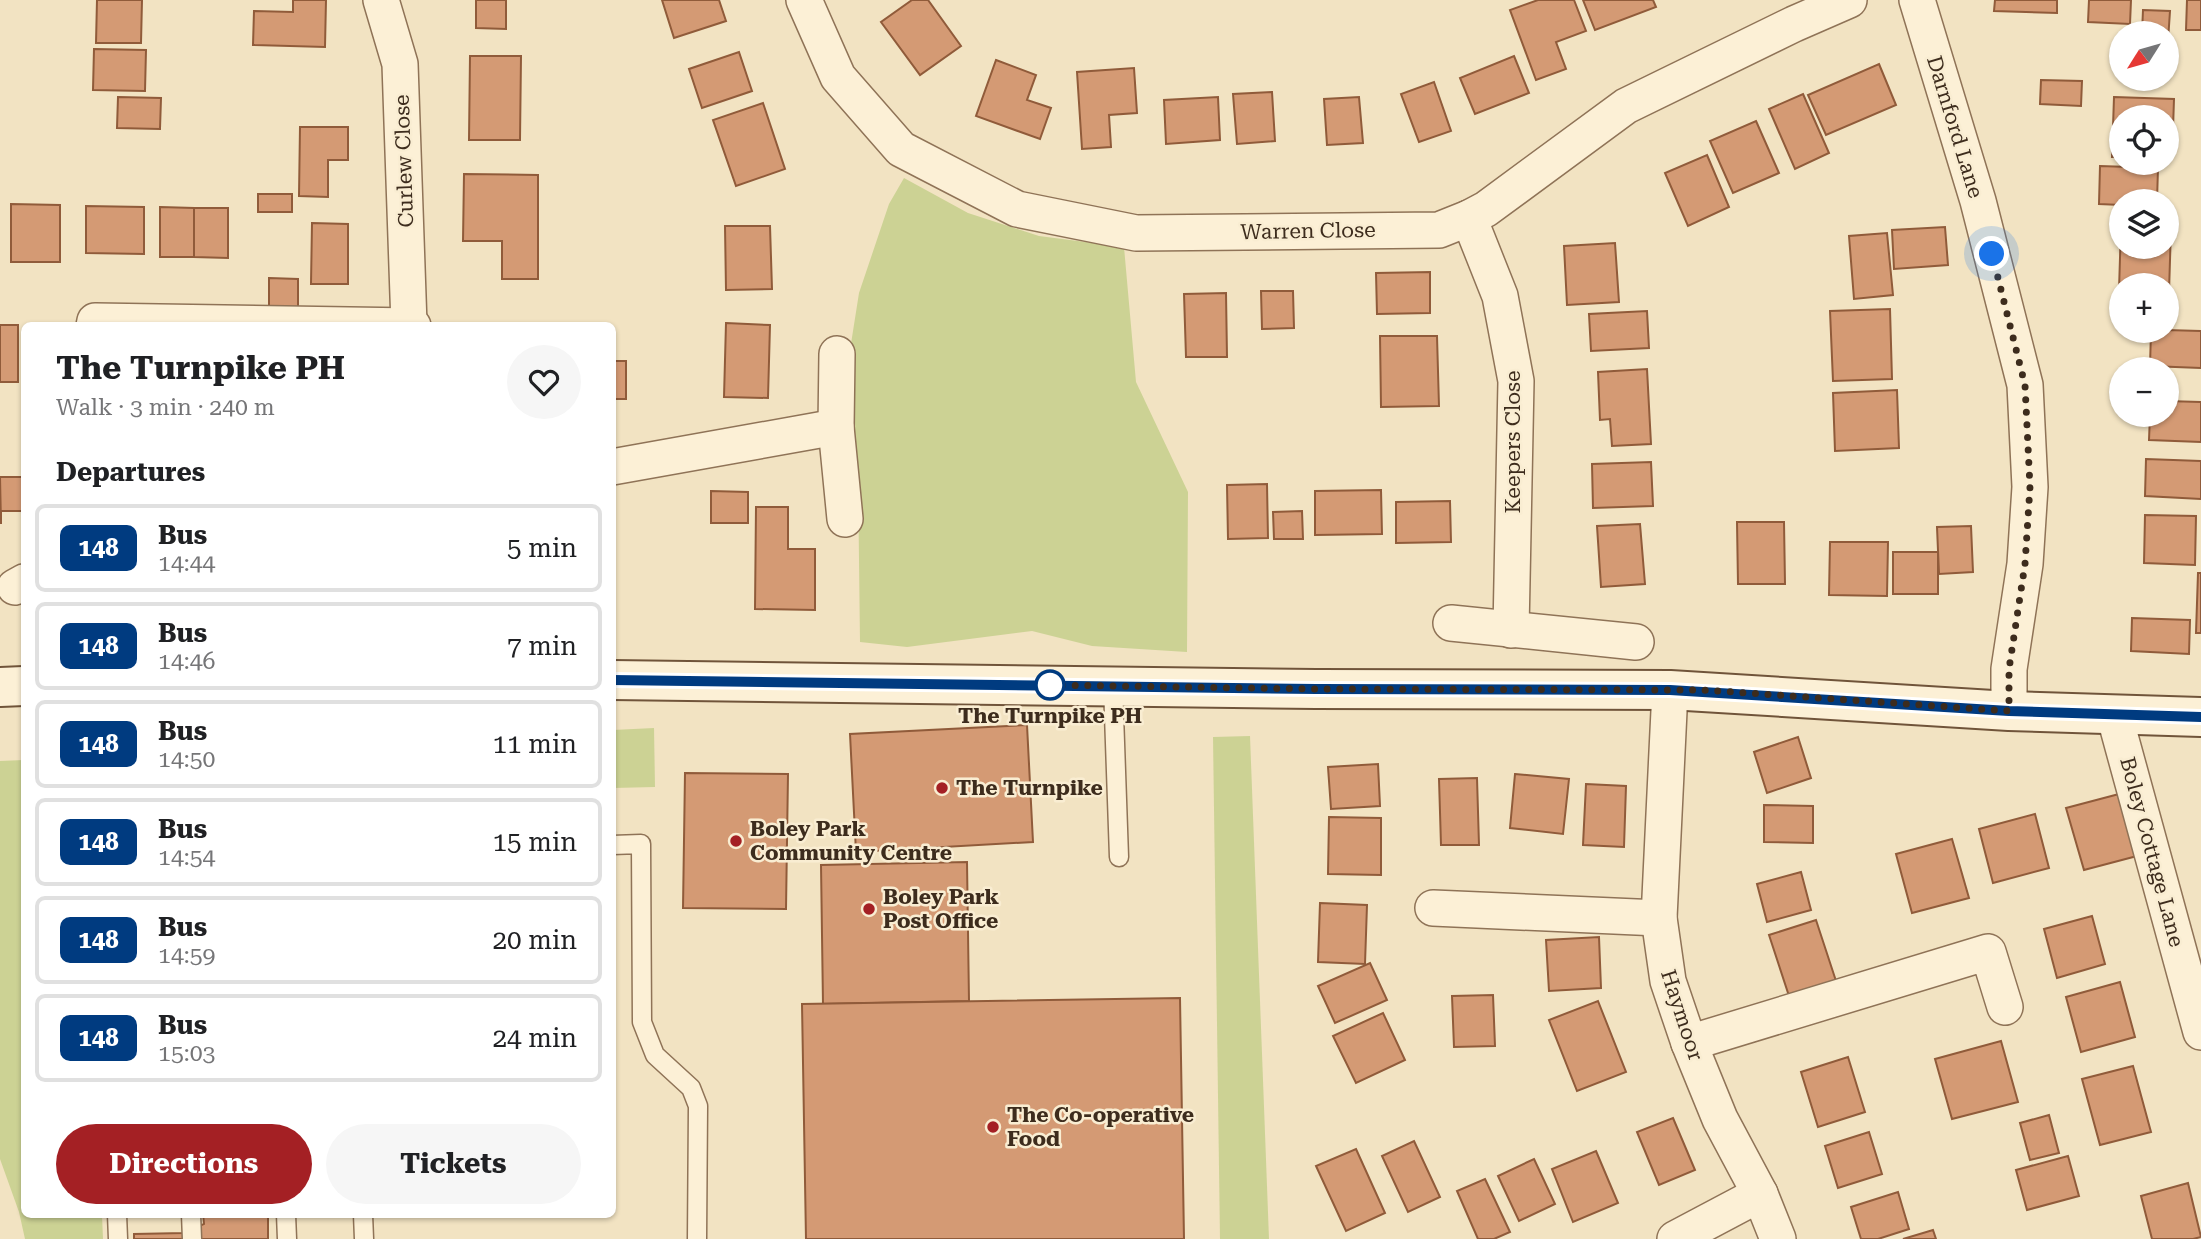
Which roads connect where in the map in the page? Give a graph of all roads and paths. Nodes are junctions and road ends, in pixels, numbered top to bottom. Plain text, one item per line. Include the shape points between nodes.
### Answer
1 (381, 0) edge
2 (804, 0) edge
3 (1849, 0) edge
4 (1917, 0) edge
5 (1469, 218) junction
6 (95, 322) edge
7 (174, 322) edge
8 (411, 322) edge
9 (836, 354) dead end
10 (836, 427) junction
11 (616, 466) edge
12 (845, 519) dead end
13 (1451, 624) dead end
14 (1511, 630) junction
15 (1636, 642) dead end
16 (616, 680) edge
17 (21, 686) edge
18 (1113, 686) junction
19 (0, 687) edge
20 (1670, 690) junction
21 (2009, 711) junction
22 (2114, 713) junction
23 (2201, 717) edge
24 (616, 845) edge
25 (1119, 857) dead end
26 (1433, 908) dead end
27 (1659, 918) junction
28 (2005, 1007) dead end
29 (2201, 1032) edge
30 (1689, 1043) junction
31 (1760, 1194) junction
32 (117, 1218) edge
33 (191, 1218) edge
34 (286, 1218) edge
35 (363, 1218) edge
36 (118, 1239) edge
37 (192, 1239) edge
38 (287, 1239) edge
39 (364, 1239) edge
40 (697, 1239) edge
41 (1675, 1239) edge
42 (1778, 1239) edge

1 - 8 street, Curlew Close via 400,64
2 - 5 street, Warren Close via 838,77 901,149 1017,209 1136,233 1439,230
3 - 5 street, Warren Close via 1626,106
4 - 21 street, Darnford Lane via 1978,201 2025,385 2030,487 2025,564 2009,669
5 - 14 street, Keepers Close via 1500,296 1516,381
6 - 7 street, Curlew Close
9 - 10 street
10 - 11 street
10 - 12 street
13 - 14 street
14 - 15 street
16 - 18 street
17 - 19 street
18 - 20 street
18 - 25 lane
20 - 21 street
20 - 27 street, Haymoor
21 - 22 street
22 - 23 street
22 - 29 street, Boley Cottage Lane
24 - 40 lane via 641,844 642,1022 655,1055 691,1088 698,1106
26 - 27 street
27 - 30 street, Haymoor via 1668,981
28 - 30 street via 1989,952
30 - 31 street, Haymoor via 1720,1119
31 - 41 street
31 - 42 street, Haymoor
32 - 36 lane
33 - 37 lane
34 - 38 lane
35 - 39 lane

